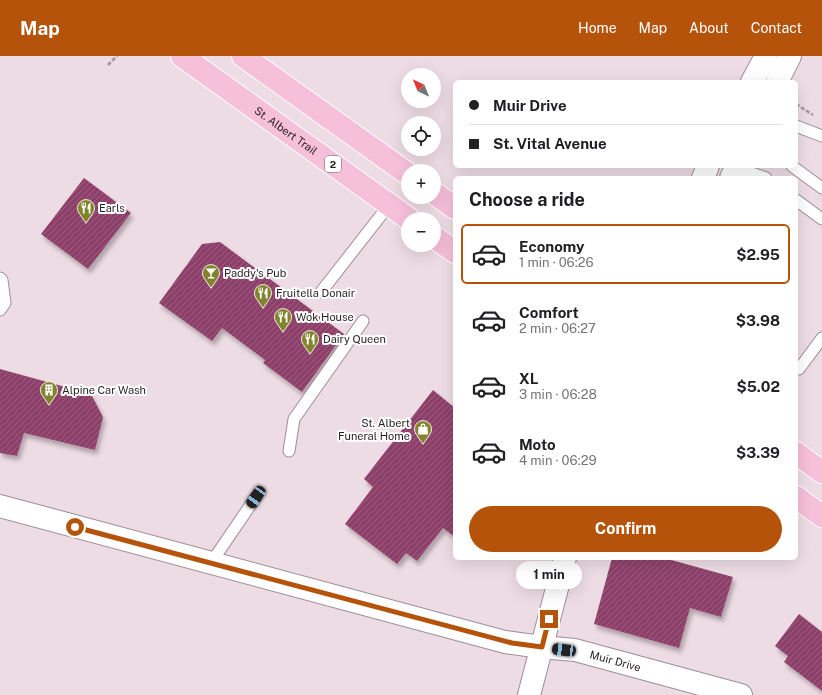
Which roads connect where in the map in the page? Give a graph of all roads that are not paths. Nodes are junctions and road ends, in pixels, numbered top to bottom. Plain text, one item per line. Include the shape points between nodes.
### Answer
1 (182, 56) edge
2 (243, 56) edge
3 (766, 56) edge
4 (790, 56) edge
5 (753, 80) edge
6 (778, 80) edge
7 (798, 127) edge
8 (822, 136) edge
9 (795, 168) edge
10 (401, 169) edge
11 (734, 172) edge
12 (760, 176) edge
13 (822, 188) edge
14 (441, 198) edge
15 (798, 201) edge
16 (390, 205) junction
17 (453, 207) edge
18 (401, 213) edge
19 (822, 218) edge
20 (441, 242) edge
21 (453, 251) edge
22 (0, 278) edge
23 (321, 292) dead end
24 (0, 310) edge
25 (363, 322) dead end
26 (822, 338) edge
27 (799, 369) dead end
28 (289, 451) dead end
29 (798, 454) edge
30 (822, 472) edge
31 (256, 497) dead end
32 (798, 498) edge
33 (0, 506) edge
34 (822, 516) edge
35 (564, 560) edge
36 (211, 562) junction
37 (542, 647) junction
38 (528, 695) edge
39 (742, 695) edge

1 - 16 main road, St. Albert Trail / 2
2 - 10 main road
3 - 5 street
4 - 6 street
7 - 8 lane
9 - 13 lane
11 - 12 lane via 749,172
14 - 17 main road
15 - 19 lane
16 - 18 main road, St. Albert Trail / 2
16 - 23 lane
20 - 21 main road
22 - 24 lane via 5,303
25 - 28 lane via 294,419
26 - 27 lane
29 - 30 main road
31 - 36 lane
32 - 34 main road
33 - 36 street, Muir Drive
35 - 37 street
36 - 37 street, Muir Drive via 505,642
37 - 38 street
37 - 39 street, Muir Drive via 574,650

